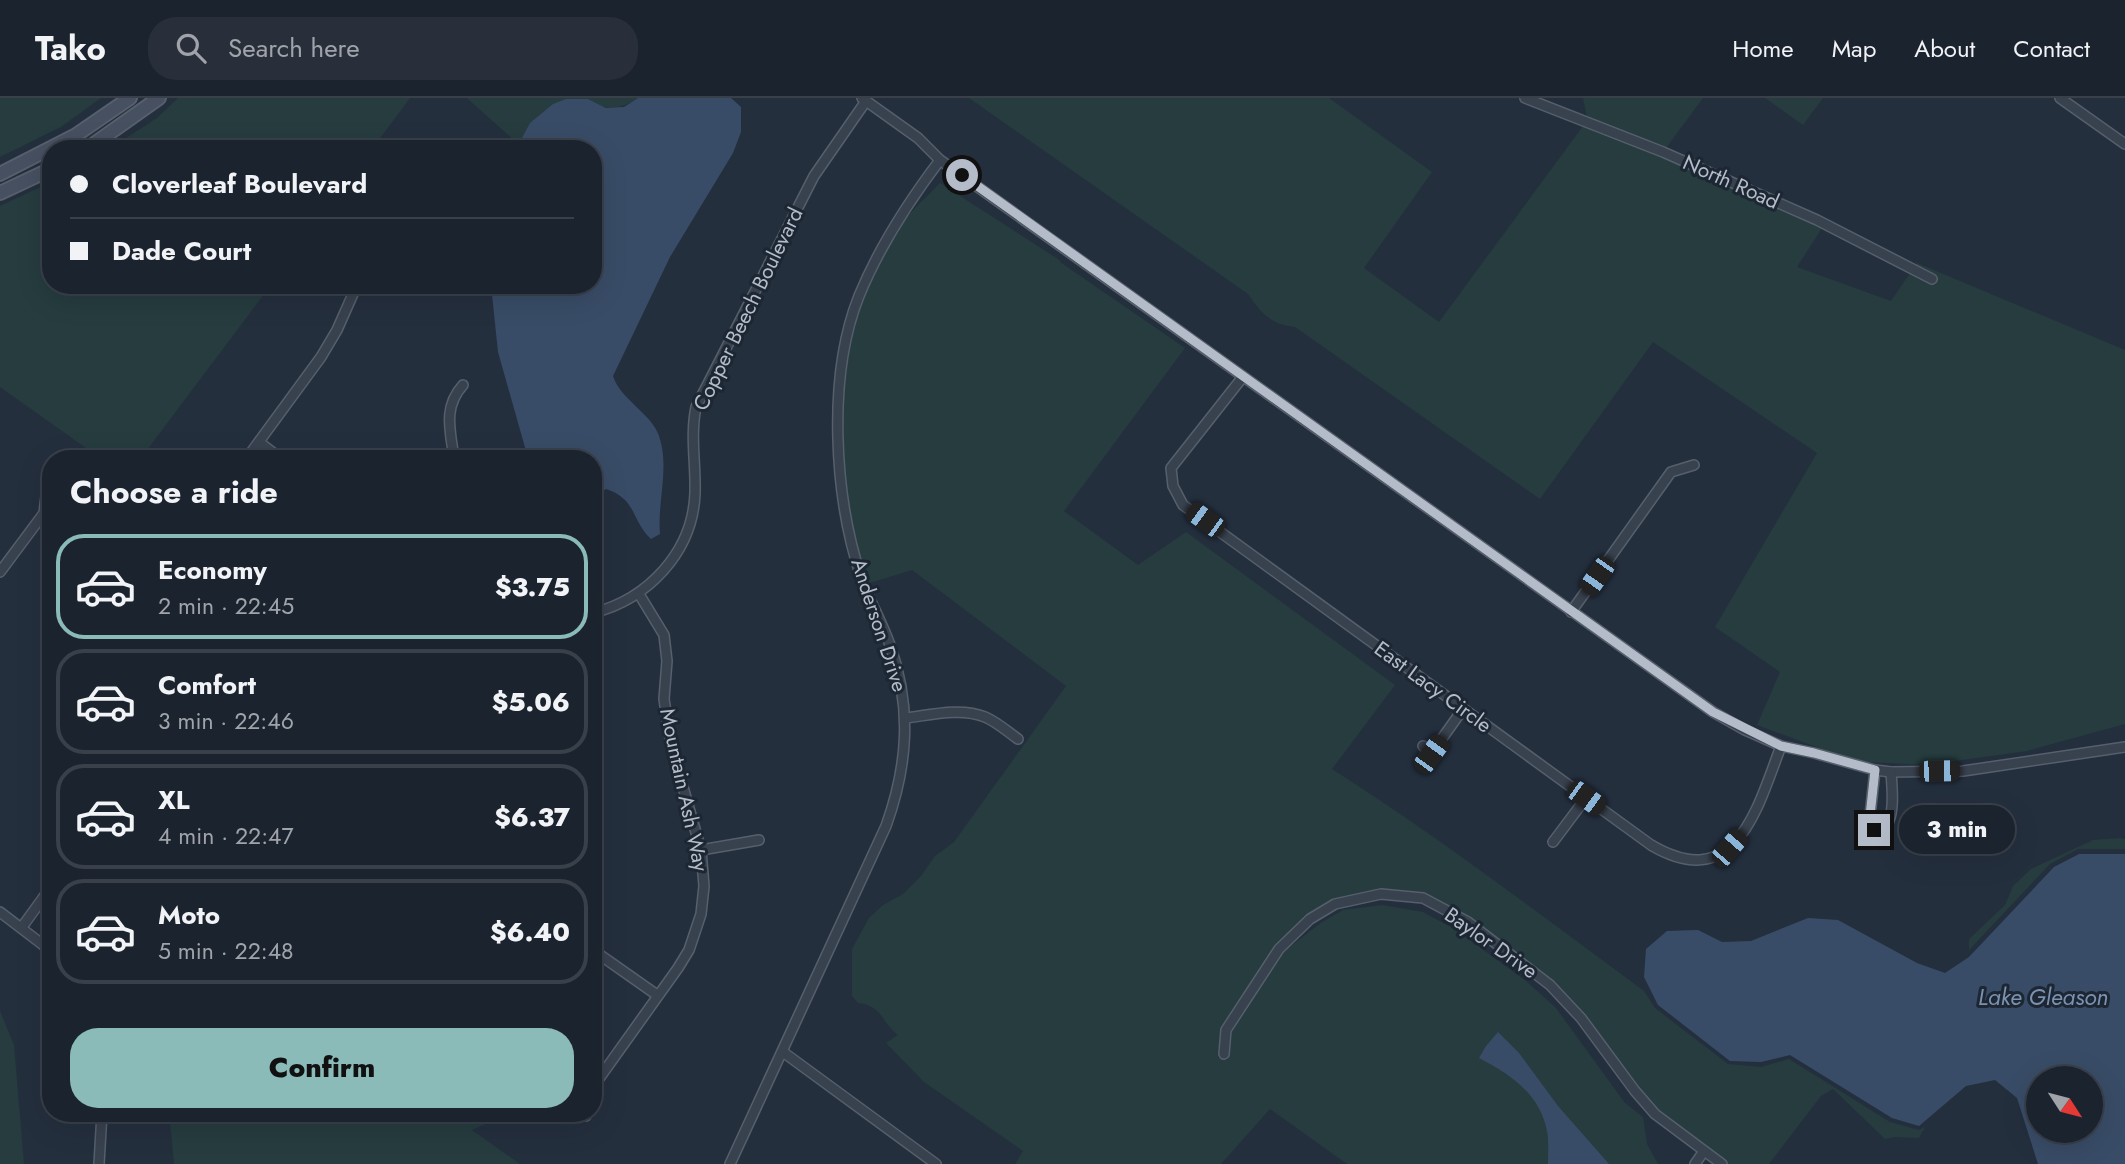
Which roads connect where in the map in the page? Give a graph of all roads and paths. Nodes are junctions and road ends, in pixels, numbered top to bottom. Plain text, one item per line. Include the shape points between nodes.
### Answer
1 (130, 98) edge
2 (159, 98) edge
3 (1525, 98) edge
4 (2060, 98) edge
5 (864, 99) edge
6 (66, 140) edge
7 (100, 140) edge
8 (2125, 144) edge
9 (42, 152) edge
10 (940, 160) junction
11 (42, 173) edge
12 (0, 174) edge
13 (0, 193) edge
14 (1932, 279) dead end
15 (353, 294) edge
16 (1242, 378) junction
17 (463, 385) dead end
18 (259, 442) junction
19 (253, 450) edge
20 (270, 450) edge
21 (453, 450) edge
22 (1695, 465) dead end
23 (42, 516) edge
24 (0, 572) edge
25 (639, 594) junction
26 (602, 611) edge
27 (1572, 612) junction
28 (1463, 709) junction
29 (906, 718) junction
30 (1018, 739) dead end
31 (1423, 746) dead end
32 (1781, 746) junction
33 (2125, 747) edge
34 (1875, 770) junction
35 (1891, 772) junction
36 (1586, 798) junction
37 (759, 840) dead end
38 (1553, 842) dead end
39 (701, 850) junction
40 (42, 899) edge
41 (0, 912) edge
42 (22, 927) junction
43 (42, 944) edge
44 (602, 956) edge
45 (657, 995) junction
46 (783, 1052) junction
47 (1223, 1054) dead end
48 (602, 1074) edge
49 (101, 1122) edge
50 (1704, 1151) junction
51 (99, 1164) edge
52 (730, 1164) edge
53 (936, 1164) edge
54 (1695, 1164) edge
55 (1722, 1164) edge

1 - 6 main road
2 - 7 main road
3 - 14 street, North Road via 1817,220
4 - 8 street
5 - 10 street
5 - 25 street, Copper Beech Boulevard via 814,176 706,385 693,421 695,494 690,522 665,570
9 - 12 main road
10 - 16 street
10 - 29 street, Anderson Drive via 912,197 859,296 839,390 839,477 844,509 861,576 900,677
11 - 13 main road
15 - 18 street via 326,348
16 - 27 street
16 - 28 street, East Lacy Circle via 1171,468 1183,505
17 - 21 street via 449,410
18 - 19 street
18 - 20 street
22 - 27 street via 1671,472
23 - 24 street
25 - 26 street, Copper Beech Boulevard
25 - 39 street, Mountain Ash Way via 664,635 664,699 671,745
27 - 32 street via 1713,712
28 - 31 street via 1431,754
28 - 36 street, East Lacy Circle
29 - 30 street via 970,713 986,717
29 - 46 street, Anderson Drive via 902,769 886,826
32 - 34 street
32 - 36 street, East Lacy Circle via 1752,821 1729,848 1708,861 1669,856
33 - 35 street via 1963,771
34 - 35 street
34 - 35 street via 1869,825 1879,833 1890,817
36 - 38 street
37 - 39 street
39 - 45 street, Mountain Ash Way via 701,914 678,968
40 - 42 street
41 - 42 street
42 - 43 street
44 - 45 street
45 - 48 street, Mountain Ash Way
46 - 52 street, Anderson Drive
46 - 53 street
47 - 50 street, Baylor Drive via 1226,1030 1279,949 1310,919 1335,904 1381,894 1423,898 1468,922 1550,985 1656,1114
49 - 51 street
50 - 54 street
50 - 55 street, Baylor Drive

